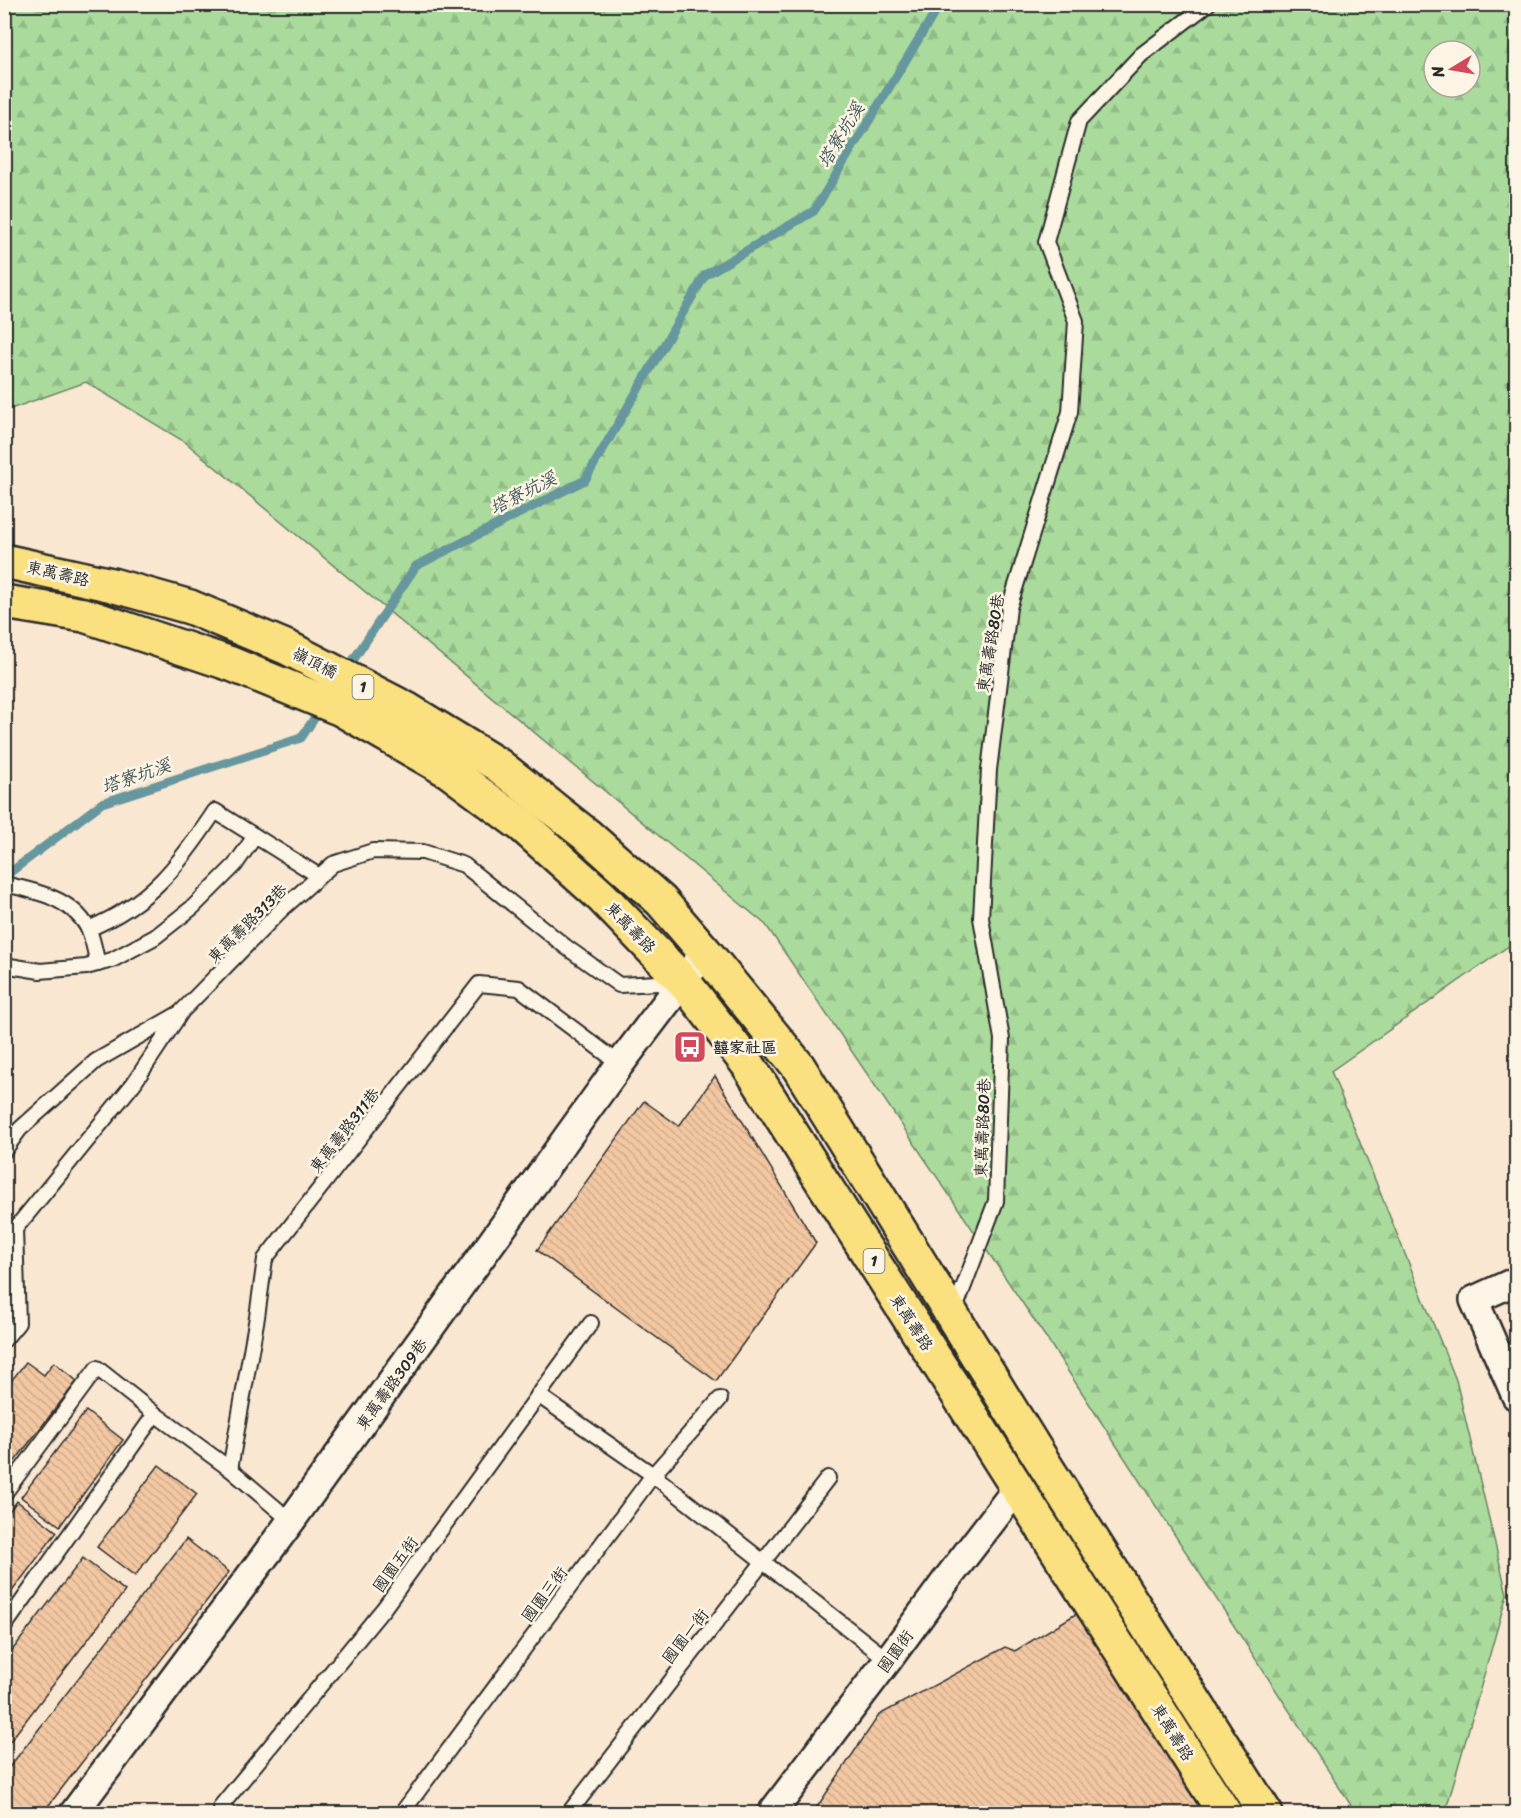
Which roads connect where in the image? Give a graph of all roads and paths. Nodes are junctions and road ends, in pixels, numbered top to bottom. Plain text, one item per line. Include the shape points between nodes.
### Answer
1 (1208, 4) edge
2 (4, 561) edge
3 (112, 585) joint
4 (4, 602) edge
5 (448, 771) joint
6 (255, 836) junction
7 (320, 876) junction
8 (9, 885) edge
9 (88, 929) junction
10 (705, 952) junction
11 (99, 964) junction
12 (4, 965) edge
13 (683, 981) junction
14 (182, 1011) junction
15 (620, 1064) junction
16 (4, 1151) edge
17 (1516, 1281) edge
18 (952, 1316) junction
19 (591, 1323) dead end
20 (4, 1340) edge
21 (538, 1395) junction
22 (1516, 1396) edge
23 (720, 1399) dead end
24 (155, 1414) junction
25 (230, 1469) junction
26 (652, 1475) junction
27 (828, 1478) dead end
28 (1018, 1487) junction
29 (4, 1494) edge
30 (291, 1521) junction
31 (764, 1563) junction
32 (4, 1627) edge
33 (888, 1660) junction
34 (73, 1814) edge
35 (230, 1814) edge
36 (401, 1814) edge
37 (568, 1814) edge
38 (771, 1814) edge
39 (1225, 1814) edge
40 (1266, 1814) edge

1 - 18 lane, 東萬壽路80巷 via 1141,55 1079,121 1046,242 1076,321 1070,412 1009,608 989,770 981,918 1002,1039 996,1201
2 - 3 main road, 東萬壽路 / 1
3 - 10 main road, 嶺頂橋 / 1 via 190,607 288,648 408,711 498,765 588,836 660,901
4 - 5 main road, 嶺頂橋 / 1 via 84,615 231,664 341,709
5 - 13 main road, 東萬壽路 / 1 via 523,825 601,896
6 - 7 lane
6 - 9 lane via 214,811 174,869 149,893 112,919
6 - 11 lane via 235,864 193,907 155,937
7 - 13 lane, 東萬壽路313巷 via 333,864 373,851 423,852 464,865 619,985
7 - 14 lane, 東萬壽路313巷
8 - 9 lane via 52,896 73,909
9 - 11 lane
10 - 13 street, 東萬壽路309巷
10 - 18 main road, 1 via 798,1066
11 - 12 lane via 40,971
13 - 15 street, 東萬壽路309巷
13 - 28 main road, 東萬壽路 / 1 via 747,1063
14 - 16 lane via 96,1061 20,1129
14 - 20 lane, 東萬壽路313巷 via 134,1083 15,1229 18,1323
15 - 25 lane, 東萬壽路311巷 via 519,988 478,984 265,1259
15 - 30 street, 東萬壽路309巷
17 - 22 street via 1474,1300
18 - 40 main road, 1
19 - 21 lane, 國園五街
21 - 26 lane
21 - 35 lane, 國園五街 via 384,1608 221,1806
23 - 26 lane, 國園三街
24 - 25 lane
24 - 29 lane via 97,1368
24 - 32 lane
25 - 30 lane
26 - 31 lane
26 - 36 lane, 國園三街
27 - 31 lane, 國園一街
28 - 33 street, 國園街
28 - 39 main road, 東萬壽路 / 1
30 - 34 street, 東萬壽路309巷
31 - 33 lane
31 - 37 lane, 國園一街
33 - 38 street, 國園街

